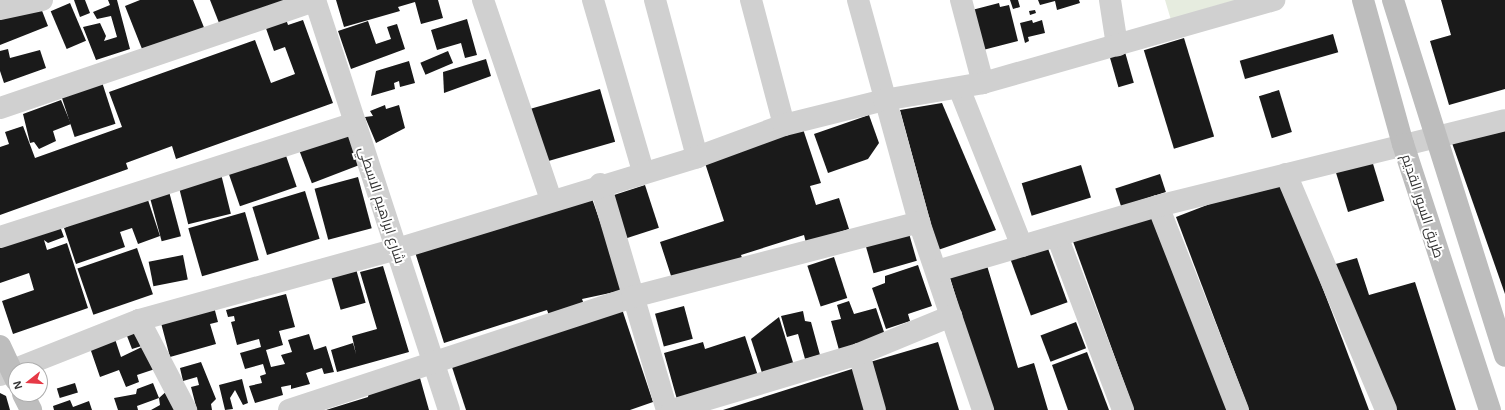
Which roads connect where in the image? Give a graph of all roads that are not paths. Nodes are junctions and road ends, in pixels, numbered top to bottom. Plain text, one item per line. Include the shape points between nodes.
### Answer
1 (42, 0) edge
2 (315, 0) edge
3 (483, 0) edge
4 (593, 0) edge
5 (655, 0) edge
6 (751, 0) edge
7 (858, 0) edge
8 (961, 0) edge
9 (1110, 0) edge
10 (1274, 0) edge
11 (1363, 0) edge
12 (1393, 0) edge
13 (0, 9) edge
14 (1117, 45) junction
15 (983, 83) junction
16 (959, 88) junction
17 (884, 100) junction
18 (0, 108) edge
19 (1505, 120) edge
20 (355, 123) junction
21 (784, 125) junction
22 (1434, 137) junction
23 (1403, 144) junction
24 (697, 156) junction
25 (643, 171) junction
26 (1286, 174) junction
27 (600, 184) junction
28 (550, 200) junction
29 (1158, 206) junction
30 (920, 222) junction
31 (1057, 236) junction
32 (0, 237) edge
33 (1022, 246) junction
34 (397, 249) junction
35 (937, 271) junction
36 (632, 297) junction
37 (951, 316) junction
38 (139, 320) junction
39 (0, 346) edge
40 (859, 354) junction
41 (1505, 356) edge
42 (40, 362) edge
43 (434, 362) junction
44 (8, 372) edge
45 (186, 410) edge
46 (289, 410) edge
47 (449, 410) edge
48 (667, 410) edge
49 (672, 410) edge
50 (875, 410) edge
51 (983, 410) edge
52 (1123, 410) edge
53 (1238, 410) edge
54 (1386, 410) edge
55 (1490, 410) edge

1 - 13 street
2 - 18 street
2 - 20 street, شارع ابراهيم الاسطي
3 - 28 street
4 - 25 street
5 - 24 street
6 - 21 street
7 - 17 street
8 - 15 street
9 - 14 street
10 - 14 street
11 - 23 main road, طريق السور القديم
12 - 22 main road
14 - 15 street
15 - 16 street
16 - 17 street
16 - 33 street
17 - 21 street
17 - 30 street
19 - 22 street
20 - 32 street
20 - 34 street, شارع ابراهيم الاسطي
21 - 24 street
22 - 23 street
22 - 41 main road
23 - 26 street
23 - 55 main road, طريق السور القديم
24 - 25 street
25 - 27 street
26 - 29 street
26 - 54 street
27 - 28 street
27 - 36 street
28 - 34 street
29 - 31 street
29 - 53 street
30 - 35 street
30 - 36 street
31 - 33 street
31 - 52 street
33 - 35 street
34 - 38 street
34 - 43 street, شارع ابراهيم الاسطي
35 - 37 street
36 - 43 street
36 - 48 street
37 - 40 street
37 - 51 street
38 - 42 street
38 - 45 street
39 - 44 main road
40 - 49 street
40 - 50 street
43 - 46 street
43 - 47 street, شارع ابراهيم الاسطي

